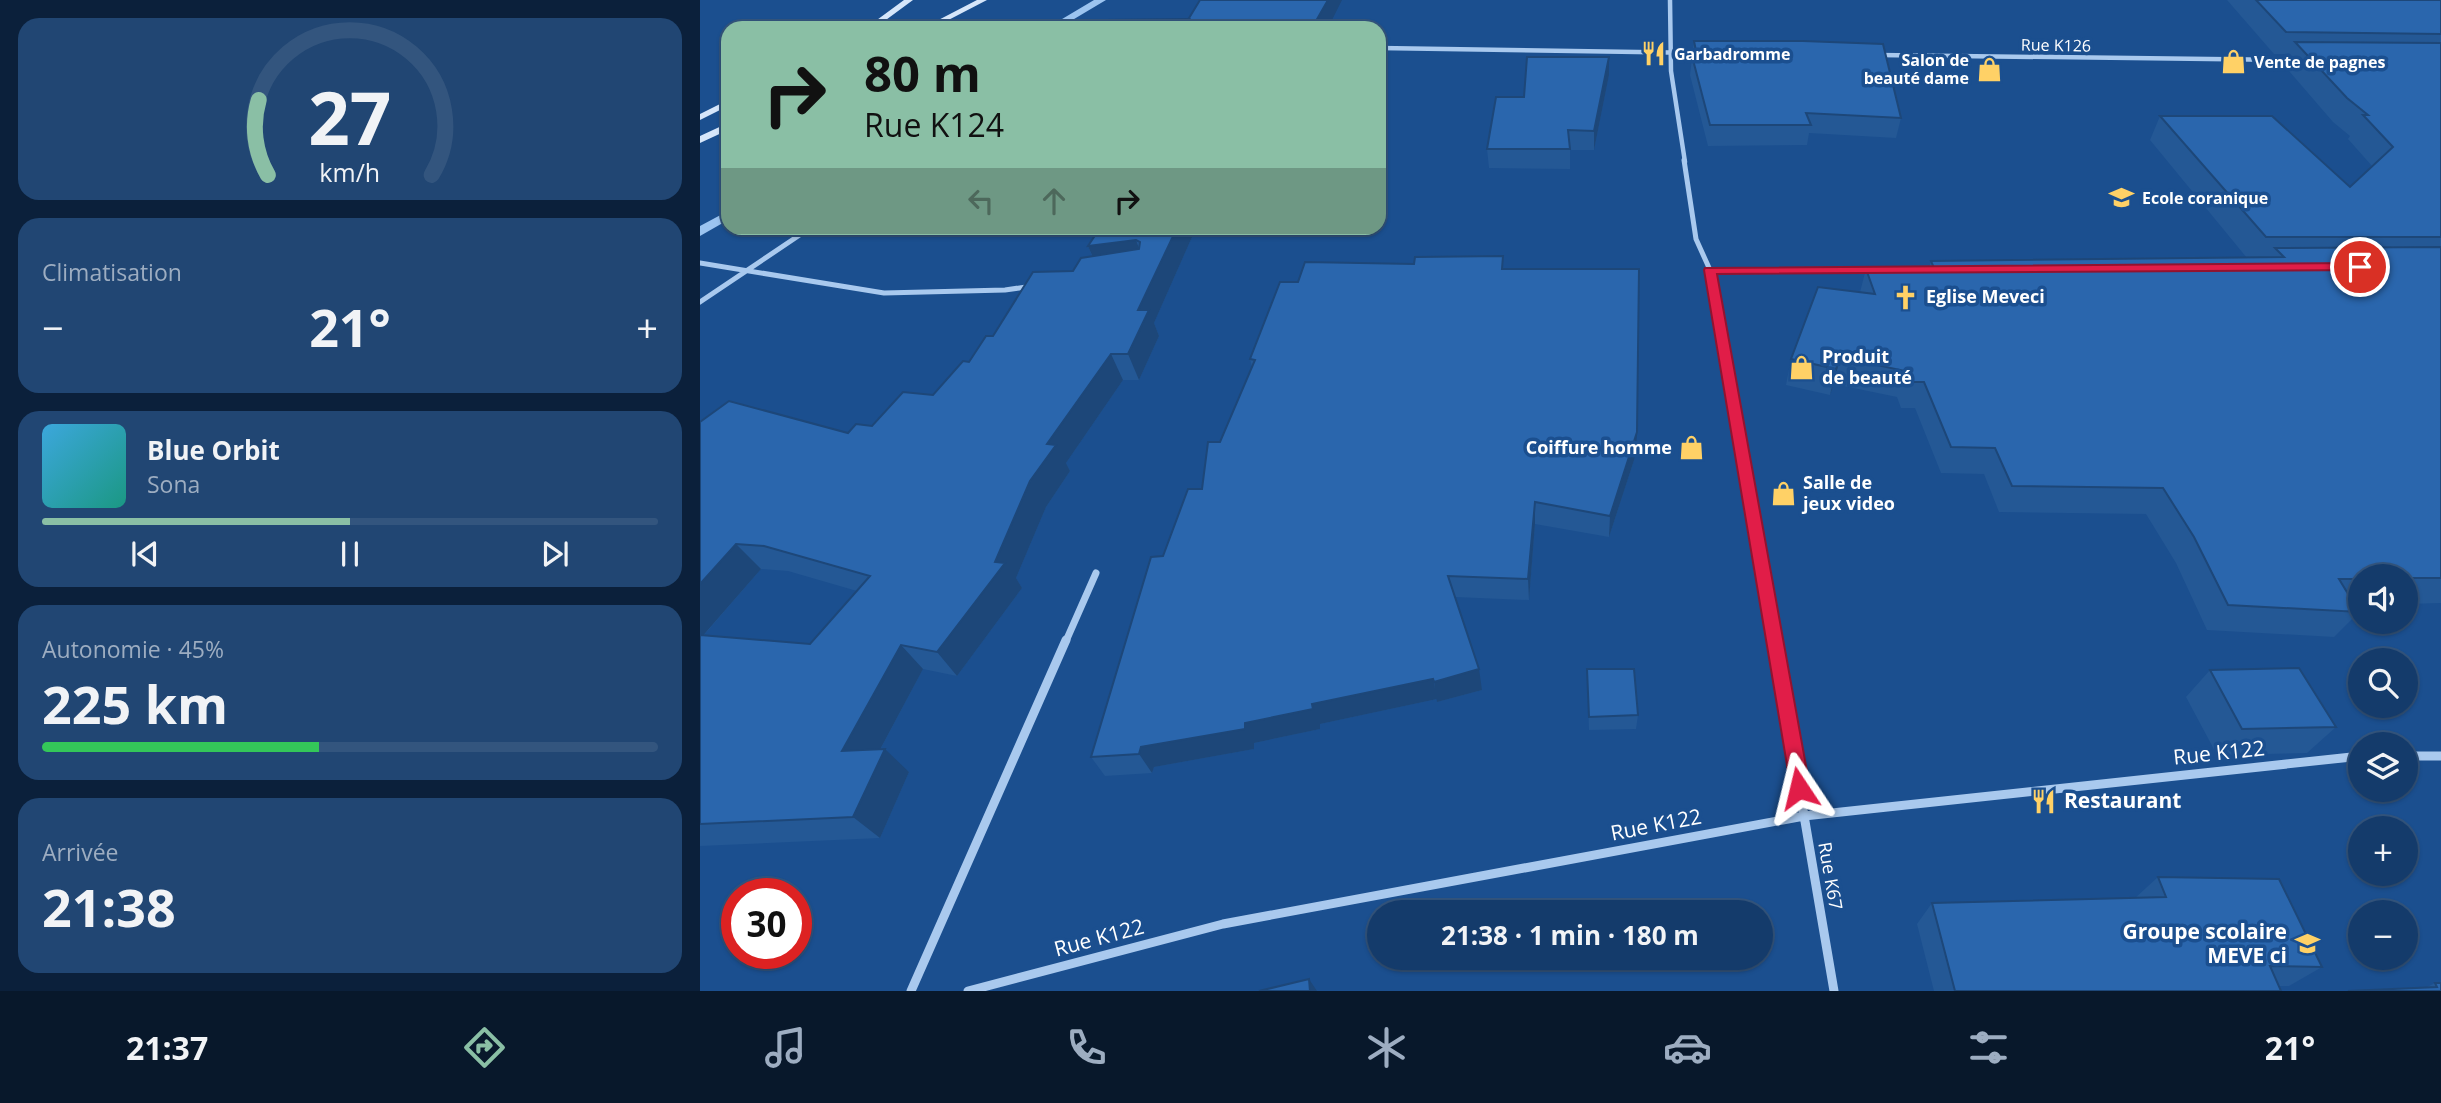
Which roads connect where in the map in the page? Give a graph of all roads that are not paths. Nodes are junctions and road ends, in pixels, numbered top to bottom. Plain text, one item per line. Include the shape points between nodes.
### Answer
1 (909, 0) edge
2 (983, 0) edge
3 (1670, 0) edge
4 (880, 21) edge
5 (941, 21) edge
6 (1386, 48) edge
7 (1671, 53) junction
8 (1709, 53) edge
9 (1868, 55) edge
10 (2297, 60) edge
11 (721, 106) edge
12 (700, 117) edge
13 (721, 130) edge
14 (700, 140) edge
15 (799, 235) edge
16 (700, 263) edge
17 (744, 270) junction
18 (1710, 270) junction
19 (1889, 270) edge
20 (1043, 285) edge
21 (700, 302) edge
22 (1096, 573) dead end
23 (2418, 756) edge
24 (2441, 756) edge
25 (2348, 757) edge
26 (1804, 816) junction
27 (911, 991) edge
28 (968, 991) edge
29 (1834, 991) edge

1 - 4 main road
2 - 5 main road
3 - 7 street, Rue K67
6 - 7 street
7 - 8 street
7 - 18 street, Rue K67 via 1696,239
9 - 10 street, Rue K126
11 - 12 main road
13 - 14 main road
15 - 17 street
16 - 17 street
17 - 20 street via 884,293
17 - 21 street
18 - 19 street
18 - 26 street, Rue K67
22 - 27 street
23 - 24 street
25 - 26 street, Rue K122
26 - 28 street, Rue K122 via 1223,924
26 - 29 street, Rue K67

